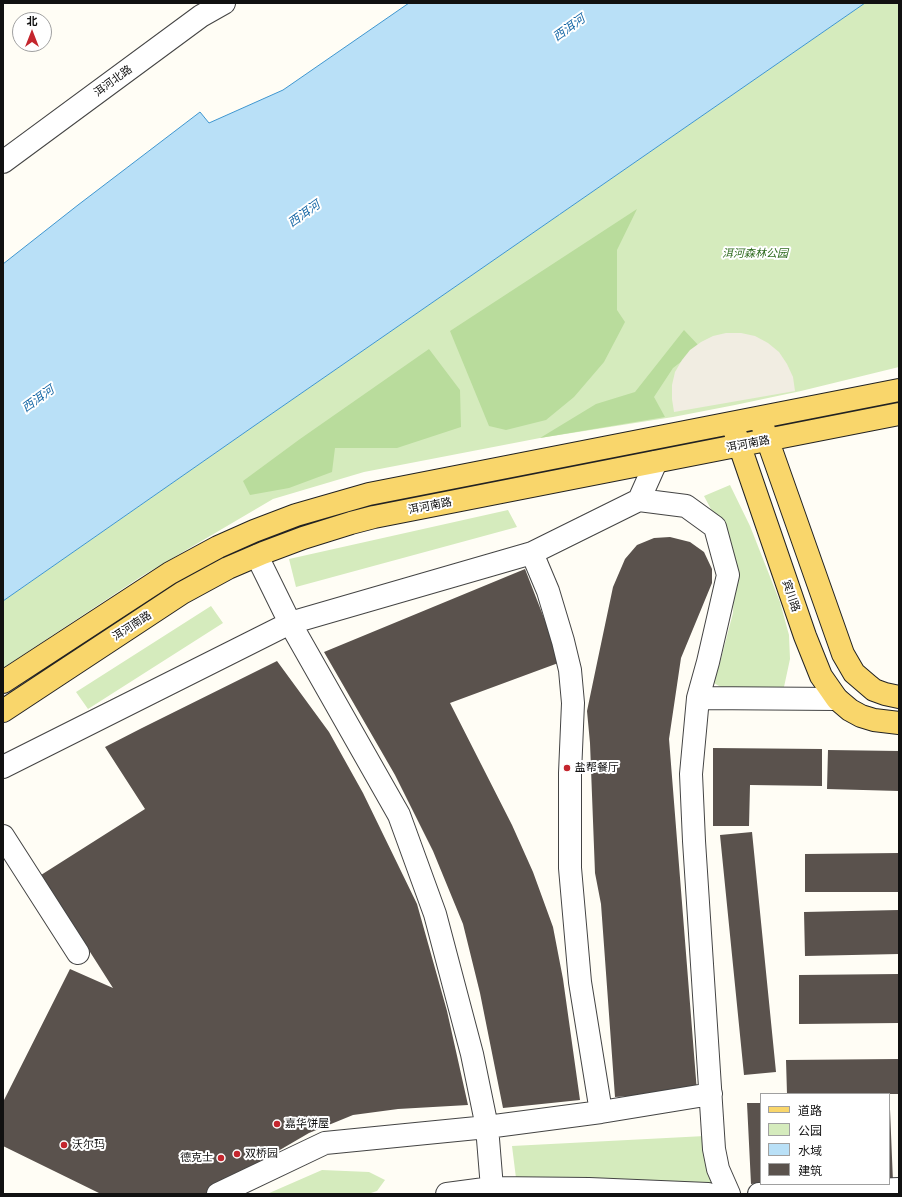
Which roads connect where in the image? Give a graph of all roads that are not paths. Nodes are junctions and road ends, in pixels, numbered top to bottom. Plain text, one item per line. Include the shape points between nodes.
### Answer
1 (224, 3) edge
2 (204, 9) edge
3 (3, 162) edge
4 (899, 390) edge
5 (899, 414) edge
6 (760, 418) junction
7 (732, 423) junction
8 (768, 440) junction
9 (740, 446) junction
10 (656, 462) junction
11 (639, 500) junction
12 (532, 553) junction
13 (257, 556) junction
14 (290, 623) junction
15 (3, 682) edge
16 (899, 697) edge
17 (698, 698) junction
18 (837, 699) junction
19 (3, 711) edge
20 (899, 723) edge
21 (3, 767) edge
22 (3, 836) edge
23 (78, 953) dead end
24 (711, 1094) junction
25 (601, 1112) junction
26 (487, 1127) junction
27 (492, 1188) junction
28 (899, 1189) edge
29 (218, 1194) edge
30 (447, 1194) edge
31 (708, 1194) edge
32 (729, 1194) edge
33 (759, 1194) edge

1 - 2 street, 洱河北路
2 - 3 street, 洱河北路
4 - 6 main road
5 - 8 main road, 洱河南路
6 - 7 main road
6 - 8 main road
7 - 9 main road, 宾川路
7 - 15 main road via 369,494 296,515 218,547 170,572
8 - 9 main road, 洱河南路
8 - 16 main road via 843,654 854,673 874,690
9 - 10 main road, 洱河南路
9 - 18 main road, 宾川路 via 808,646 821,676
10 - 11 street
10 - 13 main road, 洱河南路 via 374,517 303,538
11 - 12 street
11 - 17 street via 686,506 715,527 728,575
12 - 14 street
12 - 25 street via 548,591 570,670 573,703 570,868 580,982
13 - 14 street
13 - 19 main road, 洱河南路 via 228,568 182,593
14 - 21 street
14 - 26 street via 399,814 435,914 472,1054
17 - 18 street
17 - 24 street via 692,774 694,840
18 - 20 main road, 宾川路 via 861,716
22 - 23 street
24 - 25 street
24 - 32 street via 714,1149 718,1169
25 - 26 street
26 - 27 street
26 - 29 street via 325,1143
27 - 30 street
27 - 31 street
28 - 33 street

